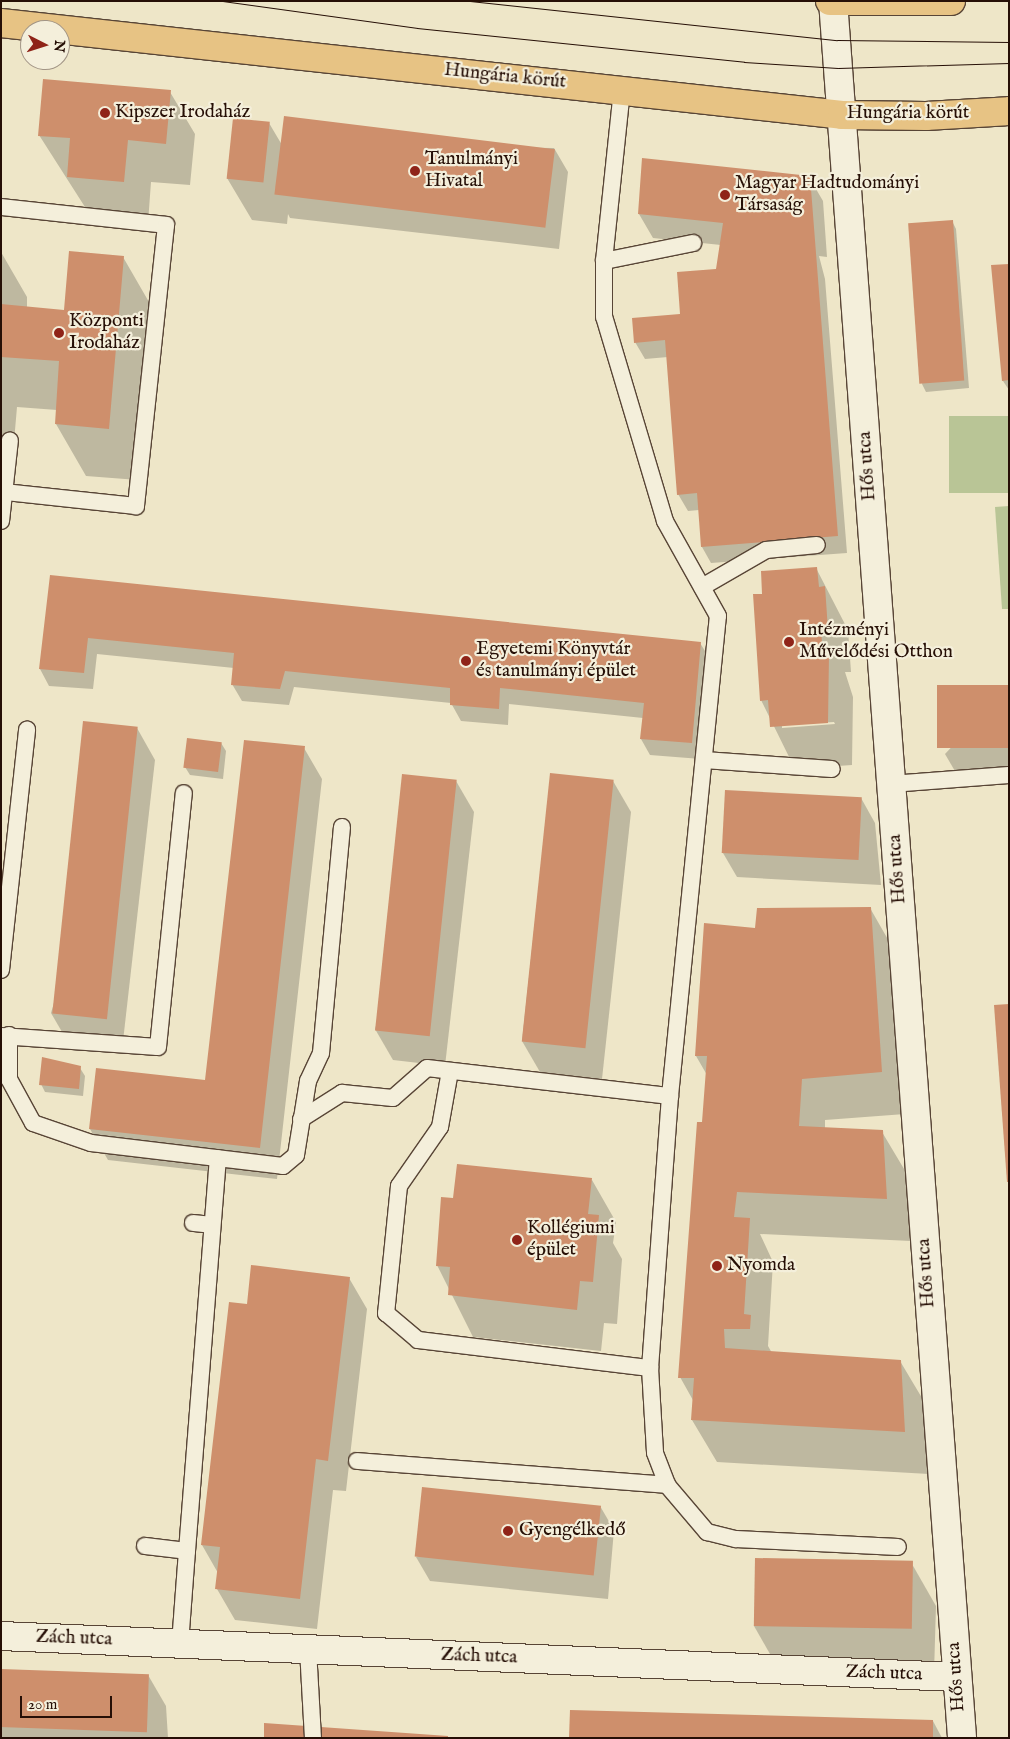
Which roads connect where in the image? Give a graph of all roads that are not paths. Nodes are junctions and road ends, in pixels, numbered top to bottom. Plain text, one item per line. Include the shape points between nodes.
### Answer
1 (832, 1) edge
2 (951, 1) edge
3 (1, 23) edge
4 (622, 90) junction
5 (1009, 111) edge
6 (842, 115) junction
7 (1, 207) edge
8 (693, 243) dead end
9 (604, 261) junction
10 (10, 440) dead end
11 (4, 492) junction
12 (1, 521) edge
13 (816, 545) dead end
14 (702, 587) junction
15 (27, 729) dead end
16 (704, 760) junction
17 (832, 768) dead end
18 (1009, 775) edge
19 (891, 784) junction
20 (184, 793) dead end
21 (342, 827) dead end
22 (1, 970) edge
23 (5, 1035) edge
24 (450, 1071) junction
25 (670, 1096) junction
26 (301, 1118) junction
27 (218, 1158) junction
28 (194, 1223) dead end
29 (212, 1225) junction
30 (650, 1368) junction
31 (357, 1461) dead end
32 (667, 1485) junction
33 (145, 1546) dead end
34 (898, 1547) dead end
35 (187, 1551) junction
36 (1, 1636) edge
37 (180, 1644) junction
38 (308, 1649) junction
39 (957, 1677) junction
40 (313, 1738) edge
41 (962, 1738) edge

1 - 2 main road
1 - 6 street, Hős utca
3 - 4 main road, Hungária körút
4 - 6 main road, Hungária körút
4 - 9 lane
5 - 6 main road, Hungária körút via 926,116
6 - 19 street, Hős utca
7 - 11 lane via 166,225 136,506
8 - 9 lane
9 - 14 lane via 604,317 626,403 665,521
10 - 11 lane
11 - 12 lane
13 - 14 lane via 766,550
14 - 16 lane via 718,616
15 - 22 lane
16 - 17 lane
16 - 25 lane
18 - 19 lane
19 - 39 street, Hős utca
20 - 23 lane via 158,1047
21 - 26 lane via 321,1053 308,1081
23 - 27 lane via 10,1079 34,1123 91,1143
24 - 25 lane
24 - 26 lane via 427,1068 393,1098 342,1093
24 - 30 lane via 440,1127 399,1186 386,1313 418,1340
25 - 30 lane
26 - 27 lane via 296,1155 283,1166
27 - 29 lane
28 - 29 lane
29 - 35 lane
30 - 32 lane via 655,1453
31 - 32 lane
32 - 34 lane via 706,1532 736,1539
33 - 35 lane
35 - 37 lane
36 - 37 street, Zách utca
37 - 38 street, Zách utca
38 - 39 street, Zách utca
38 - 40 lane
39 - 41 street, Hős utca

